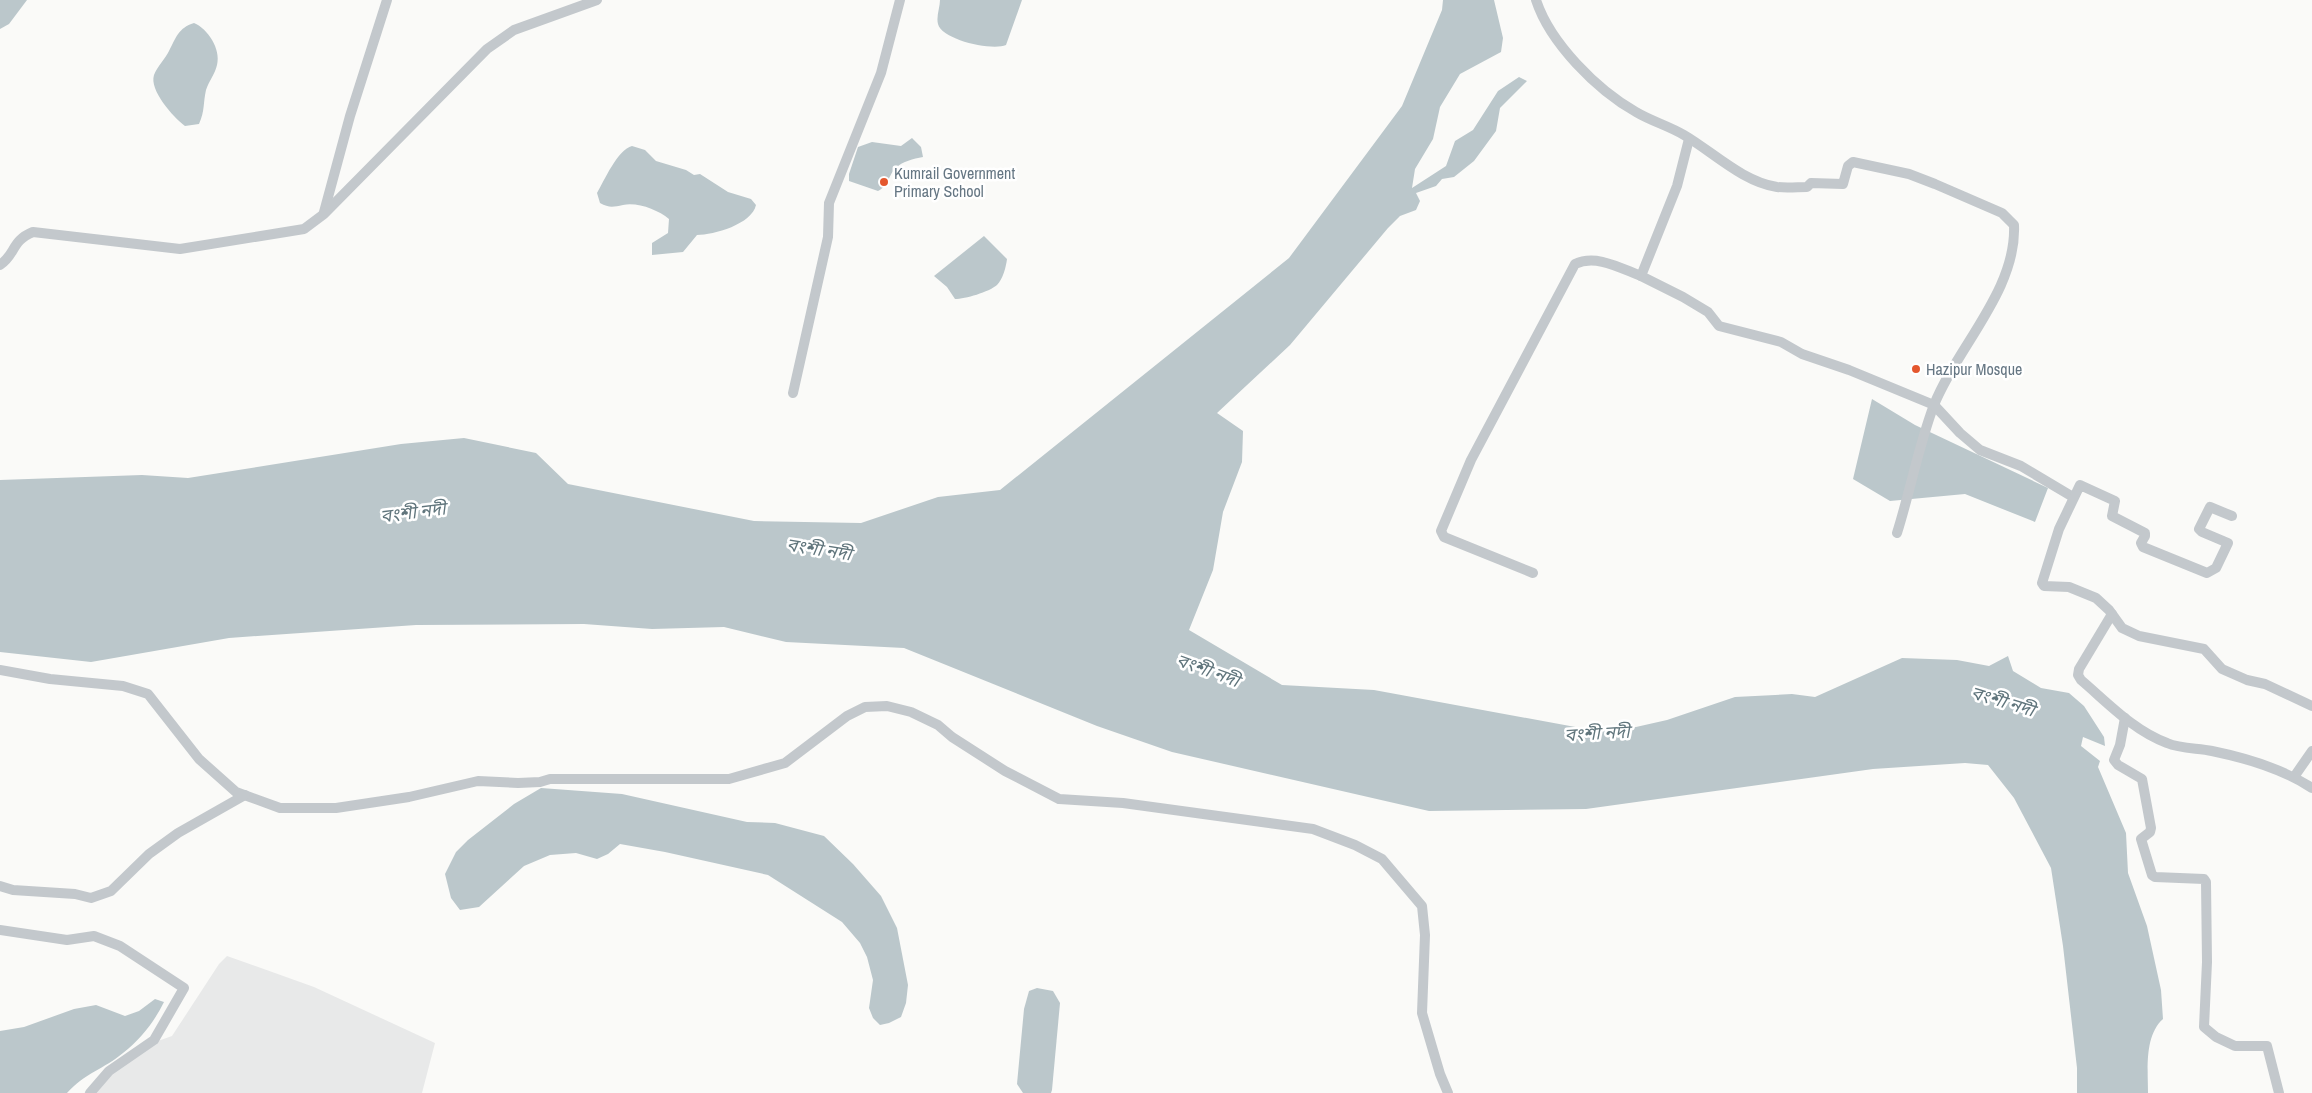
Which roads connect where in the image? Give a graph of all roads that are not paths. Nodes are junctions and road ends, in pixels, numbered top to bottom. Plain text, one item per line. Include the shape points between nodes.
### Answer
1 (387, 0) edge
2 (596, 0) edge
3 (900, 0) edge
4 (1536, 0) edge
5 (1689, 139) junction
6 (324, 214) junction
7 (0, 265) edge
8 (1641, 276) junction
9 (793, 393) dead end
10 (1934, 406) junction
11 (2073, 497) junction
12 (2232, 516) dead end
13 (1897, 533) dead end
14 (1533, 572) dead end
15 (2112, 614) junction
16 (0, 670) edge
17 (2312, 706) edge
18 (2125, 718) junction
19 (2312, 751) edge
20 (2294, 776) junction
21 (2312, 788) edge
22 (245, 795) junction
23 (0, 886) edge
24 (0, 930) edge
25 (90, 1093) edge
26 (1448, 1093) edge
27 (2279, 1093) edge

1 - 6 street via 350,116
2 - 6 street via 514,30 488,49
3 - 9 street via 881,73 829,203 828,237
4 - 5 street via 1540,14 1563,47 1612,97
5 - 8 street via 1677,186
5 - 10 street via 1757,181 1777,187 1843,184 1848,166 1853,162 1909,174 2002,212 2014,225 2007,270 1975,334 1952,365
6 - 7 street via 304,229 180,249 33,232 21,237 6,262
8 - 10 street via 1708,312 1719,326 1781,342 1802,354
8 - 14 street via 1598,260 1584,259 1575,264 1472,460 1441,531 1444,537
10 - 11 street via 1980,450 2021,466
10 - 13 street
11 - 12 street via 2080,485 2113,500 2112,516 2145,533 2141,543 2143,547 2207,573 2216,568 2228,543 2199,529 2210,507
11 - 15 street via 2042,583 2044,586 2069,587 2096,598
15 - 17 street via 2122,628 2139,636 2204,649 2222,669
15 - 18 street via 2078,675
16 - 22 street via 122,686 148,694 199,759 236,792
18 - 20 street via 2168,744 2212,750
18 - 27 street via 2114,760 2142,780 2150,832 2141,839 2152,875 2205,880 2208,962 2204,1027 2235,1046 2268,1046
19 - 20 street
20 - 21 street
22 - 23 street via 178,833 149,854 111,891 91,898
22 - 26 street via 280,808 336,808 478,782 729,780 786,763 846,716 864,707 901,709 938,726 1005,771 1059,799 1122,803 1292,825 1313,829 1382,859 1422,906 1425,935 1422,1013
24 - 25 street via 68,940 94,936 120,946 184,988 154,1040 110,1071

